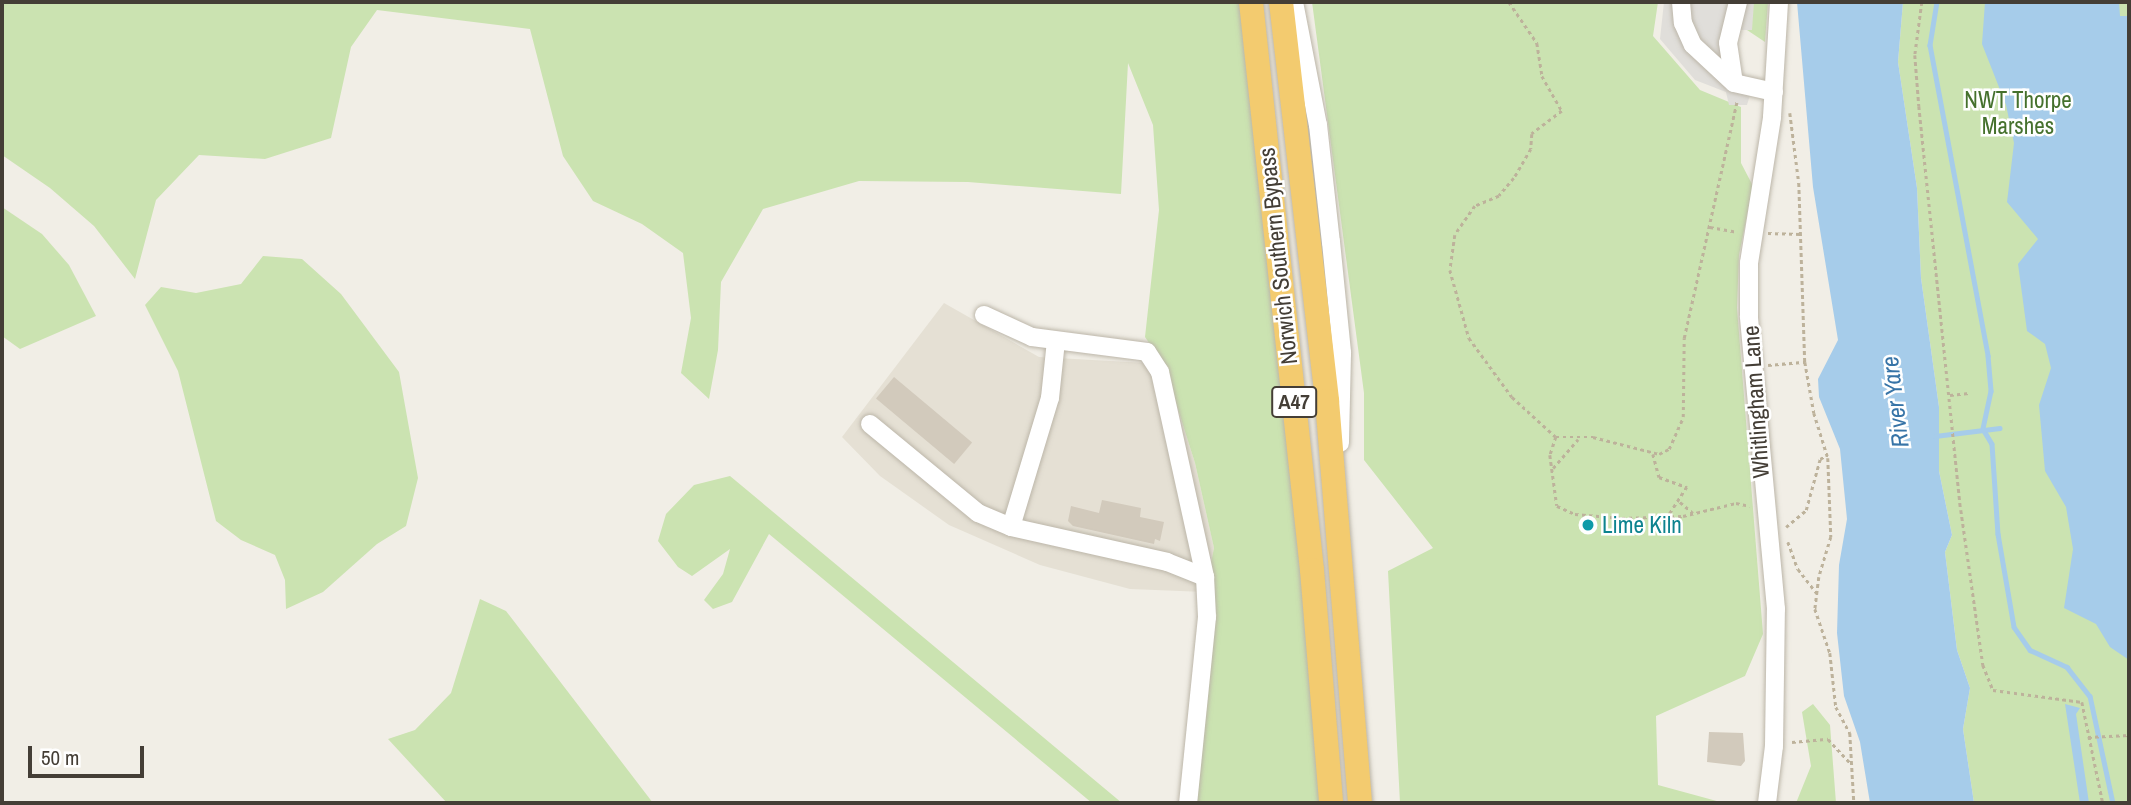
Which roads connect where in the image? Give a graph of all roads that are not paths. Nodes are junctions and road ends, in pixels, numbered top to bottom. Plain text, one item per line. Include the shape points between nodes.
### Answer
1 (1251, 2) edge
2 (1282, 2) edge
3 (1294, 2) edge
4 (1681, 2) edge
5 (1738, 2) edge
6 (1779, 2) edge
7 (1739, 85) junction
8 (1774, 92) junction
9 (984, 315) dead end
10 (1056, 341) junction
11 (870, 425) dead end
12 (1336, 513) junction
13 (1011, 527) junction
14 (1205, 577) junction
15 (1188, 803) edge
16 (1331, 803) edge
17 (1360, 803) edge
18 (1767, 803) edge

1 - 16 highway, Norwich Southern Bypass / A47 via 1312,570
2 - 12 highway, Norwich Southern Bypass / A47
3 - 12 street via 1318,125 1342,353
4 - 7 street via 1683,23 1693,45
5 - 7 street via 1728,43
6 - 8 street, Whitlingham Lane
7 - 8 street
8 - 18 street, Whitlingham Lane via 1749,263 1776,609 1774,746
9 - 10 street via 1032,337
10 - 13 street via 1050,398
10 - 14 street via 1147,352 1160,372
11 - 13 street via 978,513
12 - 17 highway, Norwich Southern Bypass / A47
13 - 14 street via 1167,562
14 - 15 street via 1207,617

